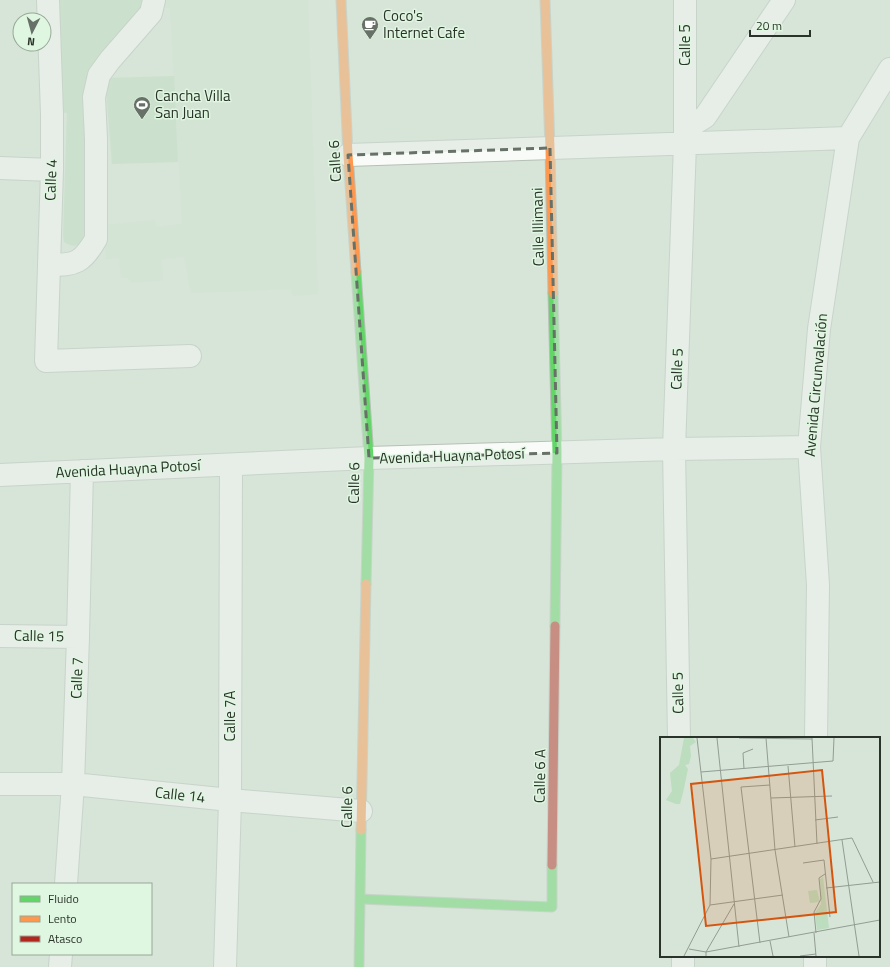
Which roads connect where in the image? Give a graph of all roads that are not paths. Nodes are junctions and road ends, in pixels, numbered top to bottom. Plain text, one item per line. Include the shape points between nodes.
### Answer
1 (48, 0) edge
2 (154, 0) edge
3 (341, 0) edge
4 (545, 0) edge
5 (685, 0) edge
6 (784, 0) edge
7 (890, 69) edge
8 (686, 134) junction
9 (848, 138) junction
10 (550, 148) junction
11 (348, 155) junction
12 (0, 168) edge
13 (52, 170) junction
14 (49, 265) junction
15 (190, 356) dead end
16 (809, 447) junction
17 (674, 448) junction
18 (557, 453) junction
19 (369, 458) junction
20 (231, 465) junction
21 (82, 471) junction
22 (0, 475) edge
23 (0, 636) edge
24 (78, 637) junction
25 (679, 737) edge
26 (816, 737) edge
27 (0, 784) edge
28 (73, 784) junction
29 (230, 800) junction
30 (361, 811) junction
31 (66, 883) edge
32 (360, 899) junction
33 (61, 955) edge
34 (60, 967) edge
35 (224, 967) edge
36 (359, 967) edge

1 - 13 street, Calle 4
2 - 14 street via 151,13 99,75 94,97 96,239 88,252 78,261 67,265
3 - 11 street, Calle 6
4 - 10 street, Calle Illimani
5 - 8 street, Calle 5
6 - 8 street via 705,117 695,123
7 - 9 street, Avenida Circunvalación
8 - 9 street
8 - 10 street
8 - 17 street, Calle 5
9 - 16 street, Avenida Circunvalación via 819,329
10 - 11 street
10 - 18 street, Calle Illimani
11 - 19 street, Calle 6
12 - 13 street
13 - 14 street, Calle 4
14 - 15 street, Calle 4 via 46,361
16 - 17 street, Avenida Huayna Potosí
16 - 26 street, Avenida Circunvalación via 818,585
17 - 18 street, Avenida Huayna Potosí
17 - 25 street, Calle 5
18 - 19 street, Avenida Huayna Potosí
18 - 32 street, Calle 6 A via 552,907
19 - 20 street, Avenida Huayna Potosí
19 - 30 street, Calle 6
20 - 21 street, Avenida Huayna Potosí
20 - 29 street, Calle 7A
21 - 22 street, Avenida Huayna Potosí
21 - 24 street, Calle 7
23 - 24 street, Calle 15
24 - 28 street, Calle 7
27 - 28 street, Calle 14
28 - 29 street, Calle 14
28 - 31 street, Calle 7
29 - 30 street, Calle 14
29 - 35 street, Calle 7A
30 - 32 street, Calle 6
32 - 36 street, Calle 6
33 - 34 street

